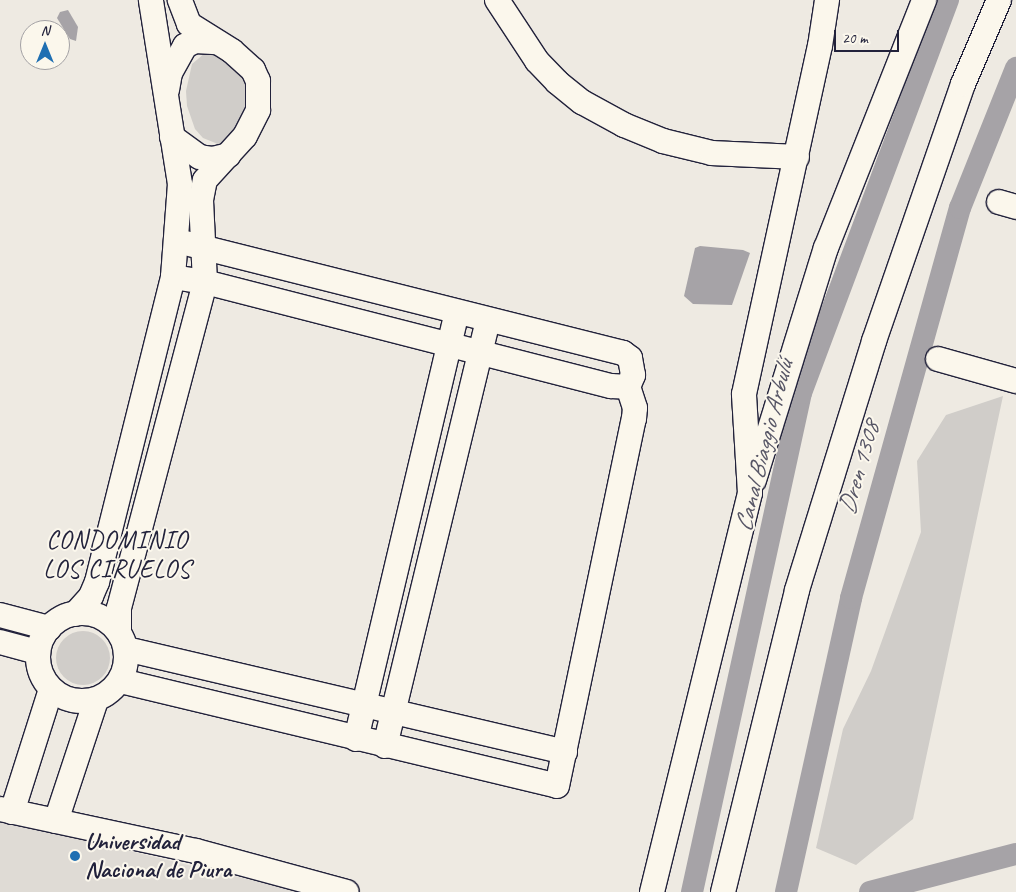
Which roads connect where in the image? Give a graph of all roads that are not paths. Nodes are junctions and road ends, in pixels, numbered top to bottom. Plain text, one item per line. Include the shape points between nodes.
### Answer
1 (151, 0) edge
2 (180, 0) edge
3 (497, 0) edge
4 (827, 0) edge
5 (924, 0) edge
6 (999, 0) edge
7 (217, 42) junction
8 (166, 99) junction
9 (172, 137) junction
10 (229, 155) junction
11 (797, 157) junction
12 (177, 241) junction
13 (203, 248) junction
14 (173, 277) junction
15 (205, 282) junction
16 (457, 313) junction
17 (488, 321) junction
18 (449, 347) junction
19 (481, 354) junction
20 (938, 359) dead end
21 (1016, 381) edge
22 (628, 387) junction
23 (750, 493) junction
24 (75, 614) junction
25 (0, 616) edge
26 (49, 628) junction
27 (122, 640) junction
28 (0, 642) edge
29 (38, 652) junction
30 (120, 681) junction
31 (51, 689) junction
32 (96, 700) junction
33 (365, 705) junction
34 (395, 712) junction
35 (356, 739) junction
36 (385, 746) junction
37 (565, 752) junction
38 (6, 810) edge
39 (56, 821) junction
40 (346, 892) edge
41 (652, 892) edge
42 (723, 892) edge

1 - 8 street
2 - 7 street via 188,24
3 - 11 street via 537,62 582,102 624,125 663,141 712,153
4 - 11 street
5 - 23 street via 826,248
6 - 42 street via 963,84 874,341 797,590
7 - 8 street via 195,41 185,46 170,73
7 - 10 street via 247,62 258,81 258,110 253,123
8 - 9 street
9 - 10 street via 200,157 213,160
9 - 12 street via 180,184
10 - 13 street via 205,180 201,200
11 - 23 street via 744,394
12 - 13 street
12 - 14 street
13 - 15 street
13 - 16 street
14 - 15 street
14 - 24 street via 97,582 91,596
15 - 18 street
15 - 27 street via 119,608
16 - 17 street
16 - 18 street
17 - 19 street
17 - 22 street via 622,352 630,358 633,375
18 - 19 street
18 - 33 street
19 - 22 street via 611,386
19 - 34 street
20 - 21 street
22 - 37 street via 635,408 634,419
23 - 41 street
24 - 26 street
24 - 27 street via 91,614 105,619
25 - 26 street
26 - 29 street
27 - 30 street via 126,665
27 - 33 street
28 - 29 street
29 - 31 street via 40,672
30 - 32 street
30 - 35 street
31 - 32 street via 72,701
31 - 38 street
32 - 39 street
33 - 34 street
33 - 35 street
34 - 36 street
34 - 37 street
35 - 36 street
36 - 37 street via 557,786
38 - 39 street
39 - 40 street via 196,852

